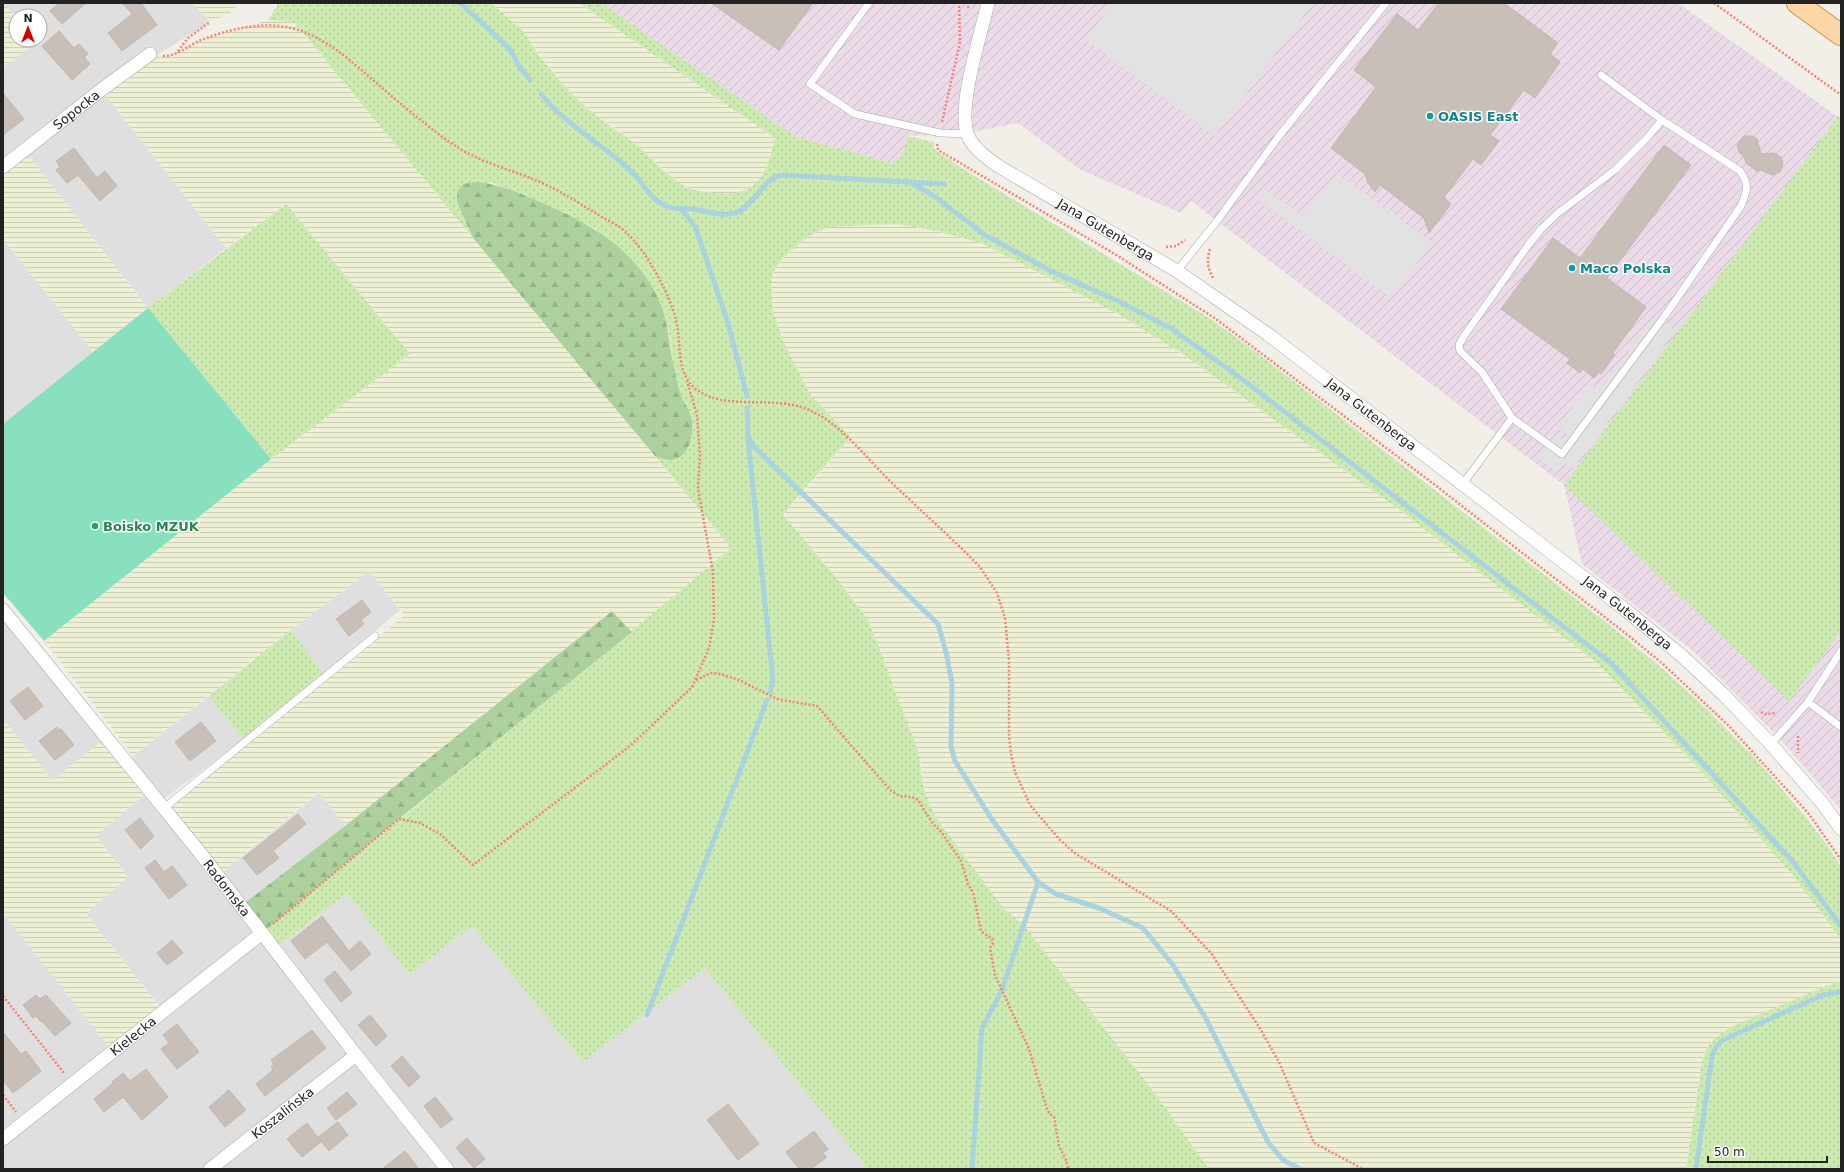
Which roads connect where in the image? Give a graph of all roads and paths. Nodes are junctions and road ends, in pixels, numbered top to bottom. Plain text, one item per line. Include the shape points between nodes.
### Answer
1 (869, 3) edge
2 (959, 3) edge
3 (969, 3) edge
4 (988, 3) edge
5 (1386, 3) edge
6 (1714, 3) edge
7 (1797, 3) edge
8 (968, 8) dead end
9 (210, 22) dead end
10 (1841, 35) edge
11 (178, 52) junction
12 (150, 54) joint
13 (1601, 74) dead end
14 (1841, 95) edge
15 (1662, 120) junction
16 (940, 133) junction
17 (967, 134) junction
18 (3, 167) edge
19 (1212, 245) dead end
20 (1178, 271) junction
21 (1214, 279) dead end
22 (687, 381) junction
23 (1512, 418) junction
24 (1462, 485) junction
25 (3, 610) edge
26 (375, 636) dead end
27 (1841, 651) edge
28 (695, 680) junction
29 (1808, 702) junction
30 (1841, 728) edge
31 (1771, 744) junction
32 (164, 808) junction
33 (1841, 829) edge
34 (1841, 860) edge
35 (262, 933) junction
36 (3, 996) edge
37 (356, 1055) junction
38 (72, 1083) junction
39 (3, 1095) edge
40 (24, 1122) junction
41 (3, 1139) edge
42 (210, 1169) edge
43 (447, 1169) edge
44 (1068, 1169) edge
45 (1363, 1169) edge

1 - 16 lane via 810,84 855,114
2 - 16 path via 960,42
3 - 8 path
4 - 17 street, Jana Gutenberga via 966,96 964,118
5 - 20 lane via 1279,136
6 - 14 path
7 - 10 main road
9 - 11 path via 188,38
11 - 12 path via 169,56
11 - 22 path via 198,41 241,28 278,26 306,33 346,56 456,147 538,181 626,232 648,260 670,302 679,335 682,370
12 - 18 street, Sopocka
13 - 15 lane
15 - 23 lane via 1648,138 1615,170 1541,229 1459,345 1460,351 1482,372
15 - 23 lane via 1740,171 1747,181 1747,192 1741,206 1562,454
16 - 17 lane
16 - 34 path via 936,145 938,150 1118,256 1216,319 1629,636 1729,726 1809,814
17 - 20 street, Jana Gutenberga via 976,148 998,166
19 - 21 path via 1208,268
20 - 24 street, Jana Gutenberga via 1269,335
22 - 28 path via 697,415 700,455 698,489 714,589 714,620 710,648
22 - 45 path via 712,398 793,404 827,419 980,567 997,593 1005,618 1009,661 1011,754 1015,772 1030,805 1060,840 1076,854 1171,911 1211,953 1279,1062 1314,1143
23 - 24 lane
24 - 31 street, Jana Gutenberga via 1682,656 1724,694
25 - 32 street, Radomska
26 - 32 lane
27 - 29 lane
28 - 35 path via 692,687 630,746 474,865 440,834 420,823 399,819
28 - 44 path via 711,672 721,674 777,699 817,706 890,790 900,796 918,800 961,861 973,892 981,931 992,939 990,948 995,976 1029,1049 1049,1113 1054,1117 1058,1146
29 - 30 lane
29 - 31 lane
31 - 33 street, Jana Gutenberga
32 - 35 street, Radomska
35 - 37 street, Radomska
35 - 38 street, Kielecka
36 - 38 path
37 - 42 street, Koszalińska
37 - 43 street, Radomska
38 - 40 street, Kielecka
39 - 40 path
40 - 41 street, Kielecka

